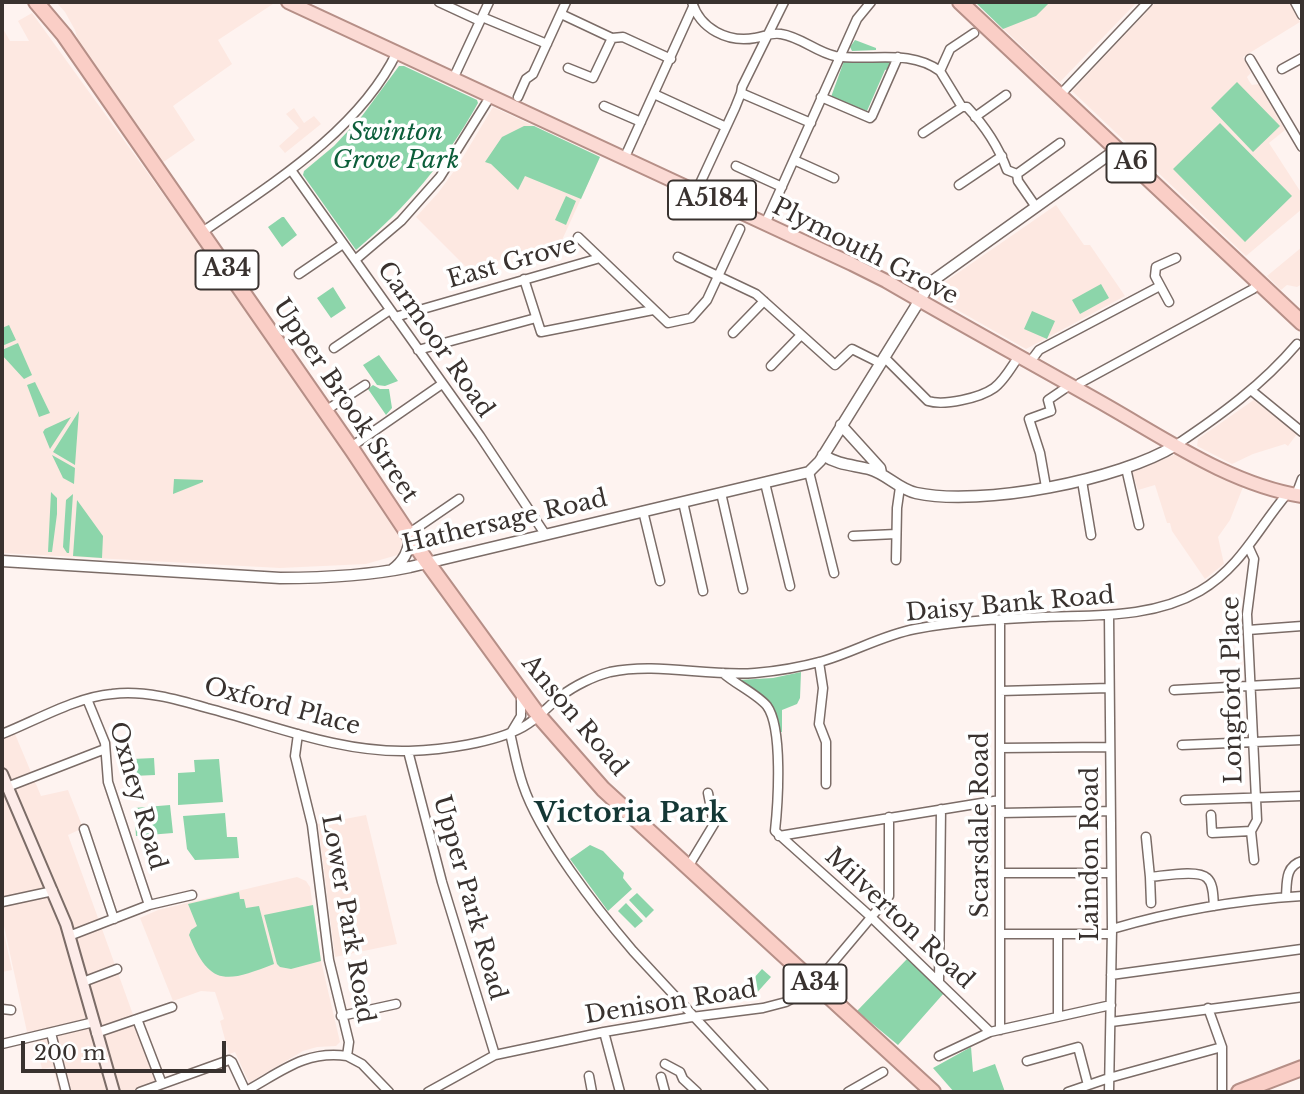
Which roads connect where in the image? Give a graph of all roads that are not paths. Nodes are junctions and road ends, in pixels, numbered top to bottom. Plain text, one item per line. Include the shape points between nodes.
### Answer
1 (288, 2) edge
2 (439, 2) edge
3 (489, 2) edge
4 (566, 2) edge
5 (784, 2) edge
6 (871, 2) edge
7 (960, 2) edge
8 (1149, 2) edge
9 (1295, 2) edge
10 (39, 3) edge
11 (693, 4) edge
12 (561, 14) junction
13 (1302, 15) edge
14 (481, 19) junction
15 (974, 33) dead end
16 (768, 34) junction
17 (612, 37) junction
18 (547, 44) junction
19 (397, 52) junction
20 (840, 56) junction
21 (898, 57) junction
22 (1302, 58) edge
23 (671, 59) junction
24 (1250, 59) dead end
25 (568, 68) dead end
26 (1282, 69) dead end
27 (940, 71) junction
28 (453, 79) junction
29 (741, 93) junction
30 (654, 94) junction
31 (1006, 95) dead end
32 (1060, 95) junction
33 (490, 97) junction
34 (518, 97) dead end
35 (821, 97) junction
36 (604, 106) dead end
37 (962, 107) junction
38 (975, 117) junction
39 (641, 122) junction
40 (811, 123) junction
41 (726, 127) junction
42 (923, 133) dead end
43 (1060, 143) dead end
44 (1302, 147) edge
45 (1117, 149) junction
46 (1002, 156) junction
47 (624, 159) junction
48 (794, 160) junction
49 (736, 166) dead end
50 (291, 170) junction
51 (1017, 174) junction
52 (834, 178) dead end
53 (959, 185) dead end
54 (782, 187) junction
55 (696, 192) junction
56 (1036, 207) junction
57 (765, 225) junction
58 (740, 229) dead end
59 (201, 233) junction
60 (578, 237) dead end
61 (342, 244) junction
62 (678, 257) dead end
63 (600, 258) junction
64 (1176, 258) dead end
65 (355, 260) junction
66 (299, 274) dead end
67 (718, 276) junction
68 (524, 279) junction
69 (1258, 284) junction
70 (1160, 286) junction
71 (919, 300) junction
72 (764, 301) junction
73 (1169, 302) dead end
74 (653, 310) junction
75 (393, 314) junction
76 (536, 318) junction
77 (1302, 323) edge
78 (733, 333) dead end
79 (801, 335) junction
80 (1297, 344) dead end
81 (334, 348) dead end
82 (418, 350) junction
83 (1024, 359) junction
84 (882, 360) junction
85 (771, 366) dead end
86 (365, 384) dead end
87 (442, 384) junction
88 (1073, 387) junction
89 (1252, 391) junction
90 (325, 411) junction
91 (841, 425) junction
92 (1302, 431) edge
93 (1177, 445) junction
94 (351, 447) junction
95 (823, 455) junction
96 (1126, 468) junction
97 (809, 472) junction
98 (881, 473) junction
99 (1302, 479) edge
100 (1082, 481) junction
101 (765, 483) junction
102 (900, 487) junction
103 (1046, 487) junction
104 (721, 493) junction
105 (1295, 495) edge
106 (459, 499) dead end
107 (683, 502) junction
108 (643, 511) junction
109 (1139, 525) dead end
110 (545, 534) junction
111 (896, 534) junction
112 (409, 535) junction
113 (1091, 535) dead end
114 (853, 536) dead end
115 (1249, 548) junction
116 (895, 560) dead end
117 (2, 561) edge
118 (427, 562) junction
119 (391, 570) junction
120 (834, 573) dead end
121 (660, 581) dead end
122 (790, 586) dead end
123 (743, 589) dead end
124 (703, 591) dead end
125 (1109, 615) junction
126 (1000, 620) junction
127 (1302, 626) edge
128 (1248, 630) junction
129 (492, 650) joint
130 (819, 662) junction
131 (723, 673) junction
132 (1302, 682) edge
133 (1251, 685) junction
134 (1110, 688) junction
135 (1174, 690) dead end
136 (520, 691) junction
137 (1000, 691) junction
138 (86, 699) junction
139 (539, 716) junction
140 (510, 733) junction
141 (2, 734) edge
142 (298, 734) junction
143 (1302, 740) edge
144 (1252, 742) junction
145 (1182, 745) dead end
146 (1110, 747) junction
147 (1000, 748) junction
148 (105, 749) junction
149 (408, 751) junction
150 (2, 774) edge
151 (826, 784) dead end
152 (8, 787) junction
153 (708, 793) dead end
154 (1302, 796) edge
155 (1255, 797) junction
156 (1000, 800) junction
157 (1185, 800) dead end
158 (941, 809) junction
159 (1110, 811) junction
160 (1000, 813) junction
161 (1211, 814) dead end
162 (889, 817) junction
163 (84, 829) dead end
164 (1251, 831) junction
165 (779, 836) junction
166 (1146, 837) dead end
167 (1254, 860) dead end
168 (1302, 860) edge
169 (688, 867) junction
170 (1000, 873) junction
171 (1110, 873) junction
172 (1150, 877) junction
173 (53, 891) junction
174 (192, 895) dead end
175 (1302, 896) edge
176 (1286, 897) junction
177 (2, 902) edge
178 (1151, 903) dead end
179 (149, 905) junction
180 (1214, 906) junction
181 (871, 917) junction
182 (114, 919) junction
183 (1112, 932) junction
184 (1000, 934) junction
185 (1059, 934) junction
186 (69, 936) junction
187 (1302, 949) edge
188 (117, 970) dead end
189 (1111, 975) junction
190 (83, 982) junction
191 (939, 982) junction
192 (815, 984) junction
193 (1302, 997) edge
194 (396, 1004) dead end
195 (1111, 1005) junction
196 (172, 1007) dead end
197 (1208, 1008) junction
198 (1058, 1015) junction
199 (341, 1016) junction
200 (692, 1017) junction
201 (137, 1019) junction
202 (1111, 1023) junction
203 (95, 1027) junction
204 (995, 1031) junction
205 (604, 1032) junction
206 (51, 1033) junction
207 (2, 1044) edge
208 (1223, 1047) junction
209 (495, 1055) junction
210 (347, 1056) junction
211 (939, 1056) dead end
212 (1027, 1061) dead end
213 (665, 1064) dead end
214 (1302, 1068) edge
215 (883, 1072) dead end
216 (589, 1076) dead end
217 (661, 1077) dead end
218 (1109, 1077) junction
219 (162, 1084) junction
220 (1088, 1085) junction
221 (617, 1091) edge
222 (66, 1092) edge
223 (114, 1092) edge
224 (140, 1092) edge
225 (246, 1092) edge
226 (389, 1092) edge
227 (428, 1092) edge
228 (592, 1092) edge
229 (665, 1092) edge
230 (697, 1092) edge
231 (764, 1092) edge
232 (848, 1092) edge
233 (933, 1092) edge
234 (1068, 1092) edge
235 (1109, 1092) edge
236 (1222, 1092) edge
237 (1239, 1092) edge

1 - 19 main road, Plymouth Grove / A5184
2 - 14 street
3 - 14 street
4 - 12 street
5 - 16 street
6 - 20 street via 857,19
7 - 32 highway, A6
8 - 32 street
9 - 13 street
10 - 59 highway, Upper Brook Street / A34
11 - 16 street via 705,24 728,38
11 - 23 street
12 - 17 street
12 - 18 street
14 - 18 street
14 - 28 street
15 - 27 street via 950,49
16 - 20 street via 792,36
16 - 29 street
17 - 23 street via 623,37
17 - 25 street via 593,78
18 - 34 street
19 - 28 main road, Plymouth Grove / A5184
19 - 50 street via 365,101
20 - 21 street
20 - 35 street
21 - 27 street
21 - 35 street via 870,118
22 - 26 street
23 - 30 street
24 - 44 street
27 - 37 street
28 - 33 main road, Plymouth Grove / A5184
29 - 40 street
29 - 41 street
30 - 39 street
30 - 41 street
31 - 38 street
32 - 45 highway, A6
33 - 47 main road, Plymouth Grove / A5184
33 - 65 street via 440,177 401,221
35 - 40 street
36 - 39 street
37 - 38 street
37 - 42 street
38 - 46 street
39 - 47 street
40 - 48 street
41 - 55 street
43 - 51 street
45 - 56 street
45 - 69 highway, A6
46 - 51 street via 1007,170
46 - 53 street
47 - 55 main road, Plymouth Grove / A5184
48 - 52 street
48 - 54 street
49 - 54 street
50 - 59 street
50 - 61 street, Carmoor Road
51 - 56 street
54 - 57 street
55 - 57 main road, Plymouth Grove / A5184
56 - 71 street via 931,282
57 - 71 main road, Plymouth Grove / A5184
58 - 67 street
59 - 90 highway, Upper Brook Street / A34
60 - 63 street
61 - 65 street, Carmoor Road
61 - 66 street
62 - 67 street
63 - 68 street, East Grove
63 - 74 street
64 - 70 street via 1156,268
65 - 75 street, Carmoor Road
67 - 72 street
67 - 74 street via 697,314 665,323
68 - 75 street, East Grove
68 - 76 street
69 - 77 highway, A6
69 - 88 street
70 - 73 street
70 - 83 street
71 - 83 main road, Plymouth Grove / A5184
71 - 84 street
72 - 78 street
72 - 79 street
74 - 76 street via 541,332
75 - 81 street, East Grove
75 - 82 street, Carmoor Road
76 - 82 street
79 - 84 street via 835,365 852,349
79 - 85 street
80 - 89 street
82 - 87 street, Carmoor Road
83 - 84 street via 993,389 946,404 928,401
83 - 88 main road, Plymouth Grove / A5184
84 - 91 street
86 - 90 street
87 - 94 street
87 - 110 street, Carmoor Road
88 - 93 main road, Plymouth Grove / A5184
88 - 103 street via 1048,400 1051,411 1029,419
89 - 92 street
89 - 93 street
90 - 94 highway, Upper Brook Street / A34
91 - 95 street
91 - 98 street
93 - 96 street
93 - 105 main road, Plymouth Grove / A5184 via 1241,478
94 - 112 highway, Upper Brook Street / A34
95 - 97 street
95 - 98 street
96 - 100 street
96 - 109 street
97 - 101 street, Hathersage Road
97 - 120 street
98 - 102 street
99 - 105 street, Daisy Bank Road
100 - 103 street
100 - 113 street
101 - 104 street, Hathersage Road
101 - 122 street
102 - 103 street via 924,494 969,495
102 - 111 street
104 - 107 street, Hathersage Road
104 - 123 street
105 - 115 street, Daisy Bank Road
106 - 112 street
107 - 108 street, Hathersage Road
107 - 124 street
108 - 110 street, Hathersage Road
108 - 121 street
110 - 118 street, Hathersage Road
111 - 114 street
111 - 116 street
112 - 118 highway, Upper Brook Street / A34
112 - 119 street via 408,551
115 - 125 street, Daisy Bank Road via 1228,571 1171,605
115 - 128 street, Longford Place via 1254,559
117 - 119 street, Hathersage Road via 280,578
118 - 119 street, Hathersage Road
118 - 129 highway, Upper Brook Street / A34
125 - 126 street, Daisy Bank Road
125 - 134 street, Laindon Road
126 - 130 street, Daisy Bank Road via 916,629
126 - 137 street, Scarsdale Road
127 - 128 street
128 - 133 street, Longford Place
129 - 136 highway, Anson Road / A34
130 - 131 street, Daisy Bank Road via 784,670
130 - 151 street
131 - 139 street, Daisy Bank Road via 673,669 608,673 562,695
131 - 165 street via 768,707 779,785 775,831
132 - 133 street
133 - 135 street
133 - 144 street, Longford Place
134 - 137 street
134 - 146 street, Laindon Road
136 - 139 highway, Anson Road / A34
136 - 140 street via 521,716
137 - 147 street, Scarsdale Road
138 - 141 street, Oxford Place
138 - 142 street, Oxford Place via 115,693 158,696
138 - 148 street, Oxney Road
139 - 140 street, Oxford Place
139 - 169 highway, Anson Road / A34 via 603,789
140 - 149 street, Oxford Place via 457,746
140 - 200 street via 523,788 560,853 612,927
142 - 149 street, Oxford Place via 361,749
142 - 199 street, Lower Park Road via 295,756 310,814
143 - 144 street
144 - 145 street
144 - 155 street, Longford Place
146 - 147 street
146 - 159 street, Laindon Road
147 - 156 street, Scarsdale Road
148 - 152 street
148 - 179 street, Oxney Road via 108,782
149 - 209 street, Upper Park Road
150 - 152 main road
152 - 173 main road
153 - 169 street via 714,824
154 - 155 street
155 - 157 street
155 - 164 street, Longford Place via 1257,820
156 - 158 street
156 - 160 street, Scarsdale Road
158 - 162 street
158 - 191 street
159 - 160 street
159 - 171 street, Laindon Road
160 - 170 street, Scarsdale Road
161 - 164 street, Longford Place via 1212,836
162 - 165 street
162 - 181 street, Denison Road via 889,896
163 - 182 street
164 - 167 street, Longford Place
165 - 181 street, Milverton Road
166 - 172 street
168 - 176 street via 1289,869
169 - 192 highway, Anson Road / A34
170 - 171 street
170 - 184 street, Scarsdale Road
171 - 183 street, Laindon Road
172 - 178 street
172 - 180 street via 1199,874 1209,879
173 - 177 street
173 - 186 main road
174 - 179 street
175 - 176 street
176 - 180 street
179 - 182 street
180 - 183 street via 1143,920
181 - 191 street, Milverton Road
181 - 192 street, Denison Road
182 - 186 street
183 - 185 street
183 - 189 street, Laindon Road
184 - 185 street
184 - 204 street, Scarsdale Road
185 - 198 street
186 - 190 main road
187 - 189 street
188 - 190 street
189 - 195 street, Laindon Road
190 - 203 main road
191 - 204 street, Milverton Road
192 - 200 street, Denison Road via 786,1002
192 - 233 highway, Anson Road / A34
193 - 197 street
194 - 199 street
195 - 198 street
195 - 202 street, Laindon Road
196 - 201 street
197 - 202 street
197 - 208 street
198 - 204 street
199 - 210 street, Lower Park Road via 349,1042
200 - 205 street, Denison Road
200 - 231 street
201 - 203 street
201 - 219 street
202 - 218 street, Laindon Road
203 - 206 street
203 - 223 main road
204 - 211 street
205 - 209 street, Denison Road
205 - 221 street
206 - 207 street
206 - 222 street
208 - 218 street
208 - 236 street
209 - 227 street, Denison Road
210 - 225 street via 314,1055
210 - 226 street, Lower Park Road
212 - 220 street via 1078,1046
213 - 230 street via 680,1072
214 - 237 highway
215 - 232 street
216 - 228 street
217 - 229 street
218 - 220 street
218 - 235 street, Laindon Road
219 - 224 street
219 - 225 street via 229,1060
220 - 234 street

